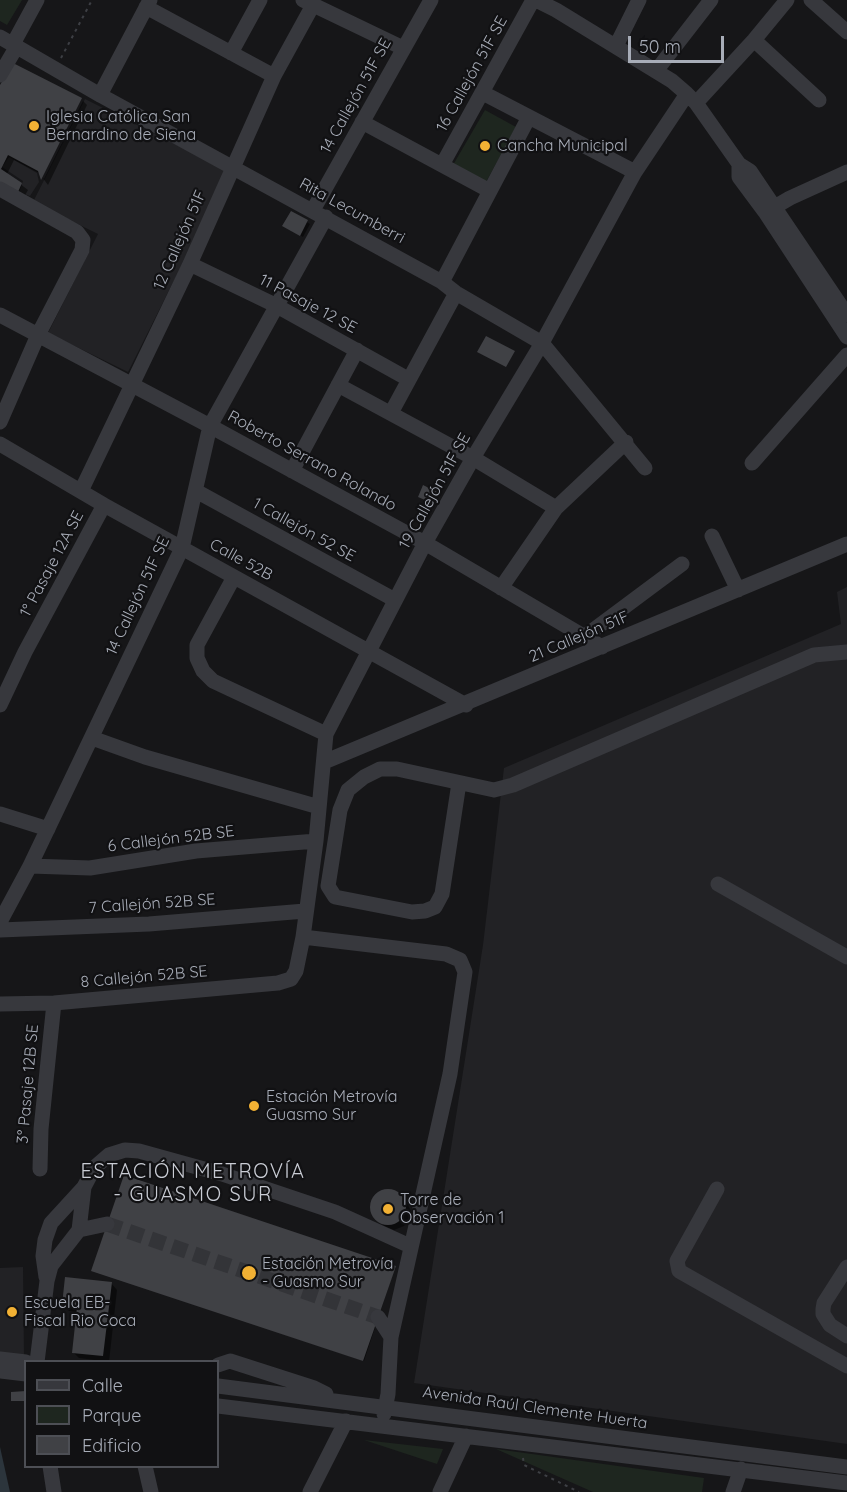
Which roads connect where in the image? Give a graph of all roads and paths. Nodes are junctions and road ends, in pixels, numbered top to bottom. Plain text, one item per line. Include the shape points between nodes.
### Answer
1 (37, 0) edge
2 (92, 0) edge
3 (260, 0) edge
4 (431, 0) edge
5 (534, 0) edge
6 (639, 0) edge
7 (711, 0) edge
8 (787, 0) edge
9 (811, 0) edge
10 (308, 3) edge
11 (148, 4) edge
12 (559, 5) edge
13 (847, 32) edge
14 (754, 40) junction
15 (10, 42) edge
16 (616, 46) junction
17 (403, 48) junction
18 (231, 53) junction
19 (56, 69) junction
20 (656, 71) junction
21 (0, 75) edge
22 (274, 76) junction
23 (483, 93) junction
24 (100, 94) junction
25 (691, 98) junction
26 (819, 100) dead end
27 (529, 117) junction
28 (363, 122) junction
29 (442, 165) junction
30 (233, 167) junction
31 (634, 172) junction
32 (847, 172) edge
33 (0, 189) edge
34 (490, 191) junction
35 (770, 209) junction
36 (319, 214) junction
37 (190, 264) junction
38 (442, 282) junction
39 (456, 293) junction
40 (275, 305) junction
41 (0, 315) edge
42 (847, 315) edge
43 (38, 335) junction
44 (847, 338) edge
45 (542, 343) junction
46 (357, 350) junction
47 (847, 355) edge
48 (408, 379) junction
49 (132, 385) junction
50 (338, 386) junction
51 (391, 413) junction
52 (0, 422) edge
53 (210, 426) junction
54 (626, 442) junction
55 (0, 444) edge
56 (473, 458) junction
57 (752, 463) dead end
58 (645, 468) dead end
59 (292, 471) junction
60 (81, 491) junction
61 (196, 491) junction
62 (104, 505) junction
63 (556, 508) junction
64 (712, 536) dead end
65 (425, 543) junction
66 (847, 544) edge
67 (182, 548) junction
68 (682, 564) dead end
69 (234, 577) junction
70 (501, 588) junction
71 (738, 590) junction
72 (395, 600) junction
73 (584, 637) junction
74 (602, 647) junction
75 (368, 652) junction
76 (847, 652) edge
77 (0, 705) edge
78 (466, 705) junction
79 (326, 734) junction
80 (92, 738) junction
81 (324, 762) junction
82 (459, 783) junction
83 (319, 807) junction
84 (0, 814) edge
85 (48, 829) junction
86 (316, 841) junction
87 (30, 866) junction
88 (718, 884) dead end
89 (305, 911) junction
90 (0, 922) edge
91 (0, 930) edge
92 (303, 937) junction
93 (847, 957) edge
94 (291, 979) joint
95 (54, 1003) junction
96 (0, 1004) edge
97 (40, 1169) dead end
98 (84, 1187) junction
99 (717, 1189) dead end
100 (107, 1224) tunnel mouth
101 (80, 1230) junction
102 (410, 1246) junction
103 (847, 1267) edge
104 (46, 1281) junction
105 (378, 1317) tunnel mouth
106 (847, 1336) edge
107 (390, 1337) junction
108 (0, 1359) edge
109 (38, 1360) edge
110 (24, 1362) edge
111 (219, 1365) edge
112 (847, 1366) edge
113 (0, 1371) edge
114 (24, 1374) edge
115 (0, 1379) edge
116 (24, 1382) edge
117 (219, 1386) edge
118 (337, 1400) junction
119 (219, 1406) edge
120 (386, 1406) junction
121 (346, 1421) junction
122 (381, 1425) junction
123 (466, 1436) junction
124 (520, 1443) junction
125 (50, 1468) edge
126 (145, 1468) edge
127 (741, 1469) junction
128 (844, 1471) edge
129 (54, 1492) edge
130 (151, 1492) edge
131 (310, 1492) edge
132 (440, 1492) edge
133 (579, 1492) edge
134 (733, 1492) edge

1 - 15 street
2 - 19 path
3 - 18 street
4 - 17 street, 14 Callejón 51F SE
5 - 12 street
5 - 23 street, 16 Callejón 51F SE
6 - 16 street
7 - 20 street
8 - 14 street, 19 Callejón 51F SE
9 - 13 street
10 - 17 street
10 - 22 street, 12 Callejón 51F
11 - 18 street
11 - 24 street
12 - 16 street
14 - 25 street, 19 Callejón 51F SE
14 - 26 street
15 - 19 street, Rita Lecumberri
15 - 21 street
16 - 20 street
17 - 28 street, 14 Callejón 51F SE
18 - 22 street
19 - 24 street, Rita Lecumberri
20 - 25 street
22 - 30 street, 12 Callejón 51F
23 - 27 street
23 - 29 street, 16 Callejón 51F SE
24 - 30 street, Rita Lecumberri
25 - 31 street, 19 Callejón 51F SE
25 - 35 street via 739,164 739,177
27 - 31 street
27 - 34 street
28 - 29 street
28 - 36 street, 14 Callejón 51F SE
29 - 34 street
30 - 36 street, Rita Lecumberri
30 - 37 street, 12 Callejón 51F
31 - 45 street, 19 Callejón 51F SE
32 - 35 street
33 - 43 street via 77,232 82,240 82,250
34 - 38 street
35 - 42 street
35 - 44 street
36 - 38 street, Rita Lecumberri
36 - 40 street, 14 Callejón 51F SE
37 - 40 street, 11 Pasaje 12 SE
37 - 49 street, 12 Callejón 51F
38 - 39 street, Rita Lecumberri
39 - 45 street, Rita Lecumberri
39 - 48 street
40 - 46 street, 11 Pasaje 12 SE
40 - 53 street, 14 Callejón 51F SE
41 - 43 street, Roberto Serrano Rolando
43 - 49 street, Roberto Serrano Rolando
43 - 52 street
45 - 54 street, Rita Lecumberri
45 - 56 street, 19 Callejón 51F SE
46 - 48 street, 11 Pasaje 12 SE
46 - 50 street
47 - 57 street
48 - 51 street
49 - 53 street, Roberto Serrano Rolando
49 - 60 street, 12 Callejón 51F
50 - 51 street
50 - 59 street
51 - 56 street
53 - 59 street, Roberto Serrano Rolando
53 - 61 street, 14 Callejón 51F SE
54 - 58 street, Rita Lecumberri
54 - 63 street
55 - 60 street, Calle 52B
56 - 63 street
56 - 65 street, 19 Callejón 51F SE
59 - 65 street, Roberto Serrano Rolando
60 - 62 street, Calle 52B
61 - 67 street, 14 Callejón 51F SE
61 - 72 street, 1 Callejón 52 SE
62 - 67 street, Calle 52B
62 - 77 street, 1° Pasaje 12A SE
63 - 70 street
64 - 71 street
65 - 70 street, Roberto Serrano Rolando
65 - 72 street, 19 Callejón 51F SE
66 - 71 street, 21 Callejón 51F
67 - 69 street, Calle 52B
67 - 80 street, 14 Callejón 51F SE
68 - 73 street
69 - 75 street, Calle 52B
69 - 79 street via 197,645 203,671 213,681
70 - 73 street, Roberto Serrano Rolando
71 - 74 street, 21 Callejón 51F
72 - 75 street, 19 Callejón 51F SE
73 - 74 street, Roberto Serrano Rolando
74 - 78 street, 21 Callejón 51F
75 - 78 street, Calle 52B
75 - 79 street, 19 Callejón 51F SE
76 - 82 street via 814,655 513,785 494,790
78 - 81 street, 21 Callejón 51F
79 - 81 street, 19 Callejón 51F SE
80 - 83 street
80 - 85 street, 14 Callejón 51F SE
81 - 83 street, 19 Callejón 51F SE
82 - 82 street via 398,769 380,769 348,790 332,853 328,886 335,897 412,912 435,907 442,894
83 - 86 street, 19 Callejón 51F SE
84 - 85 street
85 - 87 street, 14 Callejón 51F SE
86 - 87 street, 6 Callejón 52B SE via 196,851 90,868
86 - 89 street, 19 Callejón 51F SE
87 - 90 street, 14 Callejón 51F SE
88 - 93 street
89 - 91 street, 7 Callejón 52B SE via 149,924
89 - 92 street, 19 Callejón 51F SE
92 - 94 street, 19 Callejón 51F SE
92 - 102 street via 446,954 460,960 465,972 450,1074
94 - 95 street, 8 Callejón 52B SE
95 - 96 street, 8 Callejón 52B SE
95 - 97 street, 3° Pasaje 12B SE
98 - 101 street
98 - 102 street via 94,1167 109,1155 139,1151 335,1212
98 - 104 street via 51,1223 43,1256
99 - 112 street via 677,1261 679,1271
100 - 101 street
101 - 104 street via 51,1266
102 - 107 street
103 - 106 street via 824,1303 823,1314 830,1325
104 - 109 street
105 - 107 street
107 - 120 street
108 - 110 street
111 - 118 street via 230,1361 314,1388
113 - 114 street
115 - 116 street
117 - 118 street, Avenida Raúl Clemente Huerta
118 - 120 street, Avenida Raúl Clemente Huerta
119 - 121 street, Avenida Raúl Clemente Huerta
120 - 122 street
120 - 128 street, Avenida Raúl Clemente Huerta
121 - 122 street, Avenida Raúl Clemente Huerta
121 - 131 street
122 - 123 street, Avenida Raúl Clemente Huerta
123 - 124 street, Avenida Raúl Clemente Huerta
123 - 132 street
124 - 127 street, Avenida Raúl Clemente Huerta
124 - 133 path via 524,1465
125 - 129 street
126 - 130 street
127 - 128 street, Avenida Raúl Clemente Huerta
127 - 134 street

